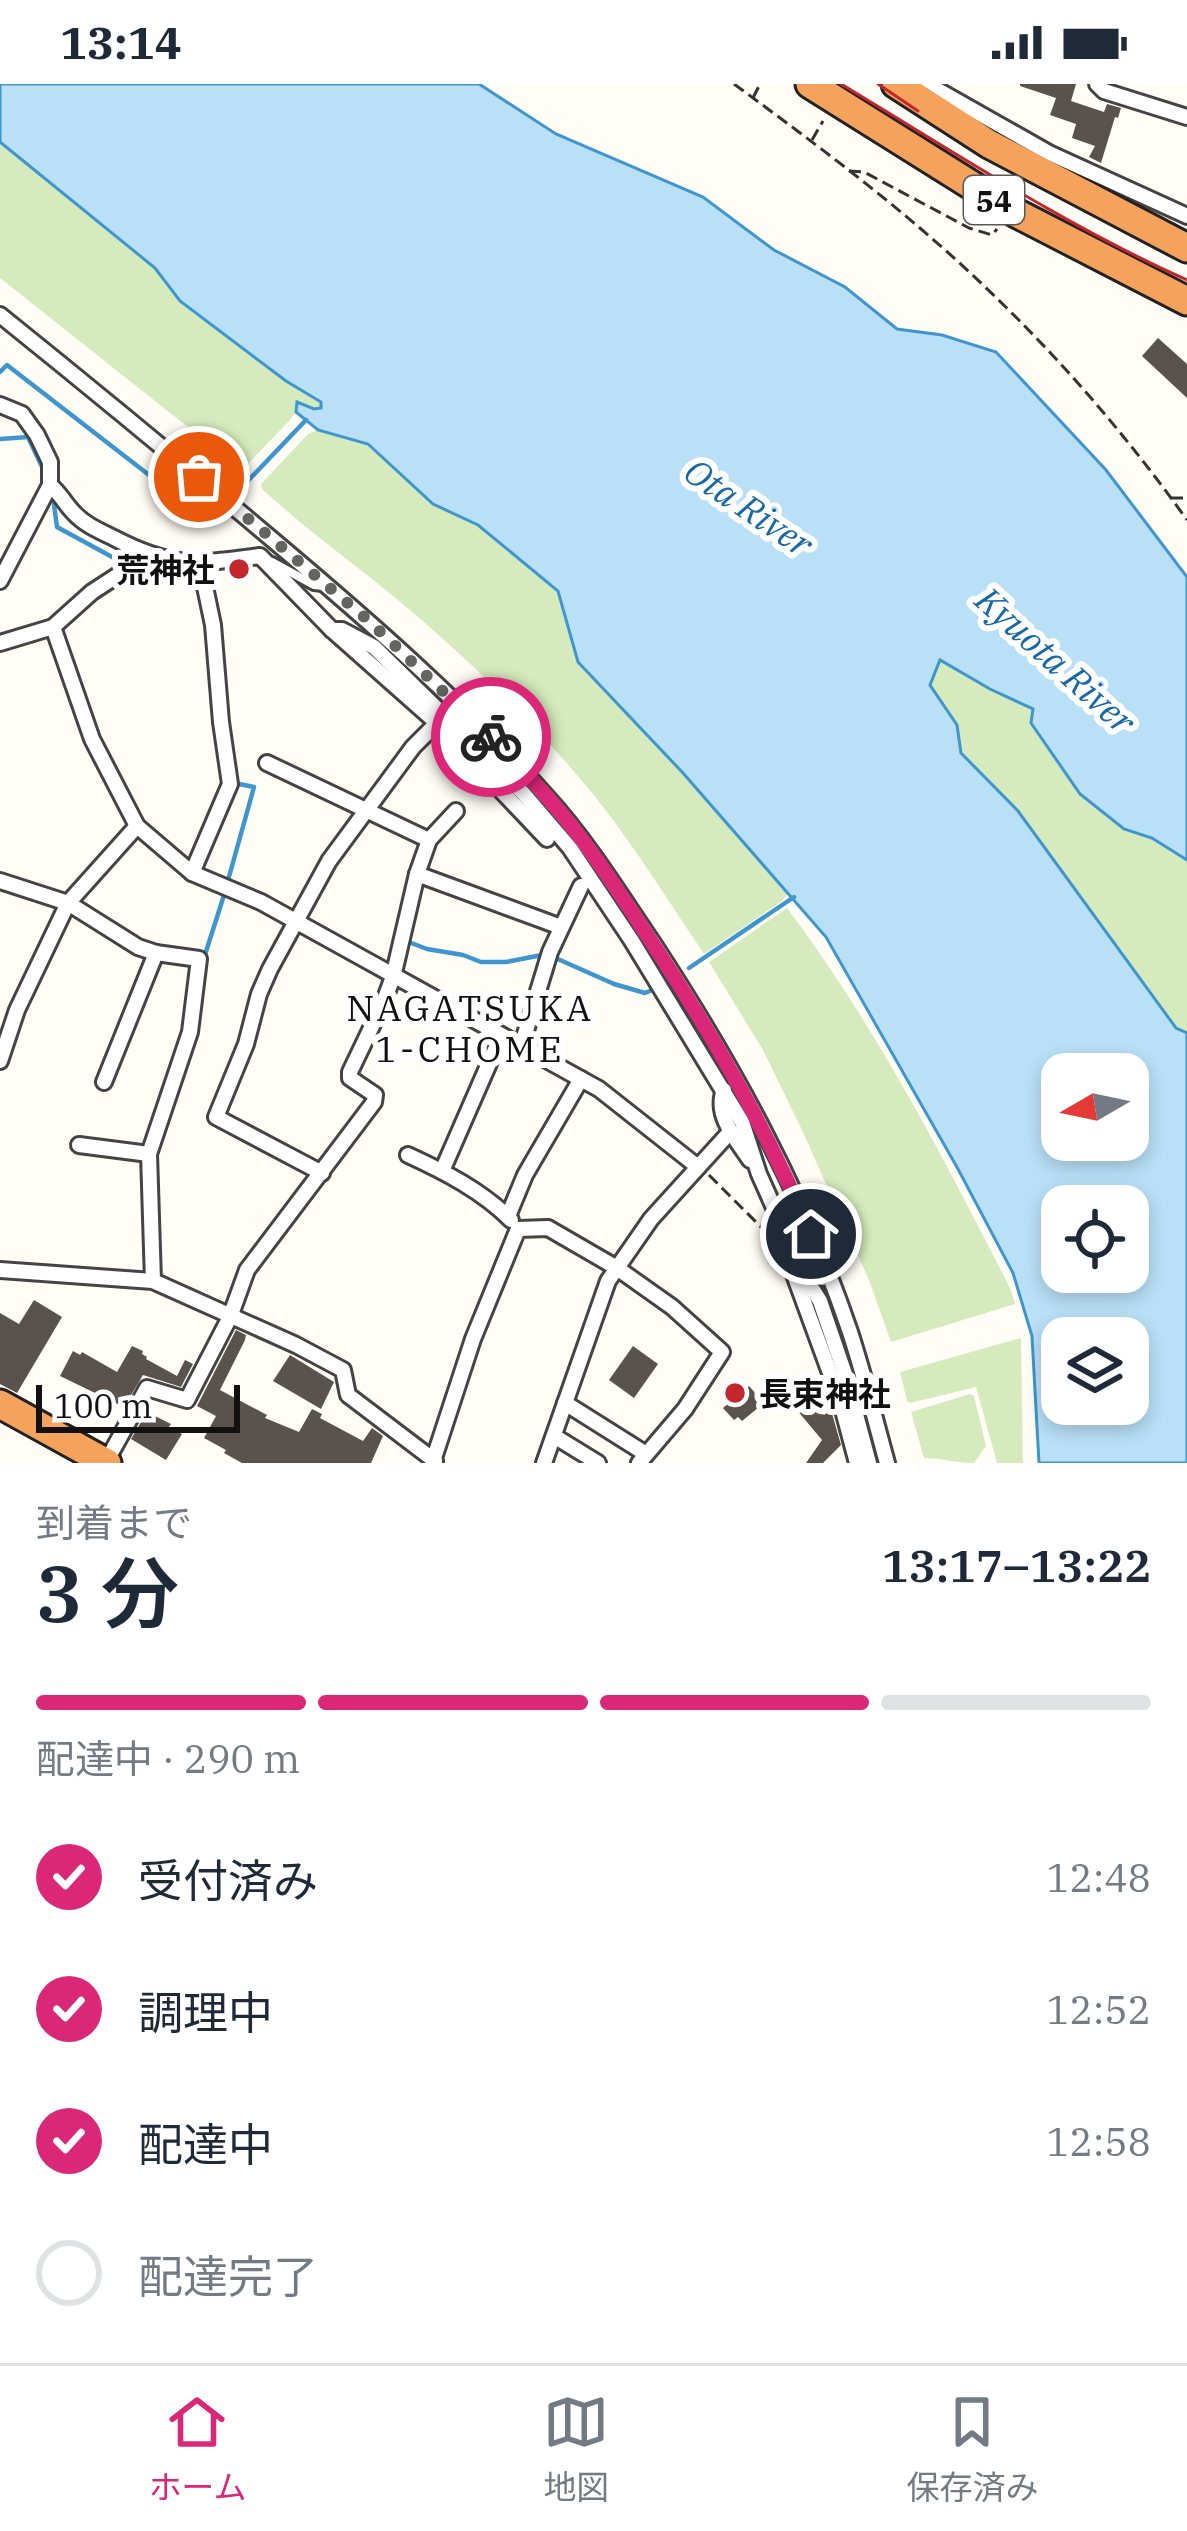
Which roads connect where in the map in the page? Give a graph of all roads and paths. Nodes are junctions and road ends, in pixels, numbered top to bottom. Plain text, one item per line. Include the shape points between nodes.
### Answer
1 (734, 84) edge
2 (760, 84) edge
3 (786, 84) edge
4 (810, 84) edge
5 (896, 84) edge
6 (927, 84) edge
7 (1097, 84) edge
8 (753, 98) junction
9 (829, 111) junction
10 (1187, 117) edge
11 (997, 137) junction
12 (811, 142) junction
13 (847, 170) junction
14 (997, 229) dead end
15 (1181, 231) edge
16 (1187, 301) edge
17 (0, 315) edge
18 (0, 405) edge
19 (50, 484) junction
20 (1172, 498) junction
21 (1187, 498) edge
22 (1187, 520) edge
23 (142, 553) junction
24 (260, 556) junction
25 (200, 563) junction
26 (0, 581) edge
27 (329, 588) junction
28 (53, 627) junction
29 (332, 630) junction
30 (0, 643) edge
31 (437, 723) junction
32 (267, 763) dead end
33 (366, 811) junction
34 (456, 811) dead end
35 (136, 826) junction
36 (547, 839) dead end
37 (429, 840) junction
38 (192, 873) junction
39 (417, 874) junction
40 (0, 881) edge
41 (581, 886) dead end
42 (68, 903) junction
43 (296, 922) junction
44 (561, 927) junction
45 (156, 953) junction
46 (393, 976) junction
47 (501, 1036) junction
48 (521, 1047) junction
49 (0, 1060) edge
50 (581, 1079) junction
51 (104, 1082) dead end
52 (724, 1090) junction
53 (730, 1132) junction
54 (79, 1145) dead end
55 (149, 1154) junction
56 (408, 1155) dead end
57 (699, 1166) junction
58 (442, 1171) junction
59 (322, 1173) junction
60 (759, 1174) junction
61 (513, 1223) junction
62 (781, 1246) joint
63 (617, 1268) junction
64 (0, 1270) edge
65 (153, 1281) junction
66 (820, 1300) junction
67 (839, 1302) junction
68 (230, 1316) junction
69 (818, 1340) junction
70 (845, 1377) junction
71 (566, 1403) junction
72 (0, 1404) edge
73 (554, 1436) junction
74 (643, 1459) edge
75 (435, 1461) edge
76 (106, 1463) edge
77 (544, 1463) edge
78 (598, 1463) edge
79 (857, 1463) edge
80 (869, 1463) edge
81 (887, 1463) edge

1 - 8 path
2 - 8 path
3 - 9 highway, 54
4 - 9 highway, 54
5 - 11 highway, 54
6 - 11 street
7 - 10 street
8 - 12 path
9 - 12 path
9 - 16 highway, 54
11 - 15 highway, 54
12 - 13 path
13 - 14 path via 969,228 992,235
13 - 20 path via 982,284
17 - 27 street
18 - 19 street via 22,414 37,435
19 - 23 street via 88,525
19 - 26 street
20 - 21 path
20 - 22 path
23 - 25 street
23 - 28 street
24 - 25 street
24 - 27 lane
24 - 29 street
25 - 38 street via 230,784
27 - 67 street via 475,720 604,869 737,1077
28 - 30 street
28 - 35 street via 92,739
29 - 31 street
29 - 52 street via 374,647 570,848
31 - 33 street
31 - 36 street
32 - 33 street
33 - 37 street
33 - 43 street
34 - 37 street
35 - 38 street
35 - 42 street
37 - 39 street
38 - 43 street
39 - 44 street
39 - 46 street
40 - 42 street
41 - 44 street
42 - 45 street
42 - 49 street
43 - 46 street
43 - 59 street via 260,994 217,1117
44 - 48 street
45 - 51 street
45 - 55 street via 199,959 190,1032
46 - 47 street
46 - 59 street via 350,1072 374,1102
47 - 48 street
47 - 58 street
48 - 50 street
50 - 57 street
50 - 61 street via 525,1175
52 - 53 street
52 - 60 street
53 - 57 street
53 - 60 street
54 - 55 street
55 - 65 street
56 - 58 street
57 - 62 path
57 - 63 street
58 - 61 street
59 - 68 street via 247,1270
60 - 66 street
60 - 67 street
61 - 63 street via 548,1228
61 - 75 street
62 - 69 street
63 - 71 street
63 - 74 street via 722,1352
64 - 65 street
65 - 68 street
66 - 69 street
66 - 70 street
67 - 81 street
68 - 75 street via 343,1370 348,1395
68 - 76 street via 187,1400 147,1388
69 - 70 street
69 - 79 street
70 - 80 street
71 - 73 street
71 - 74 street
72 - 76 highway
73 - 77 street
73 - 78 street

